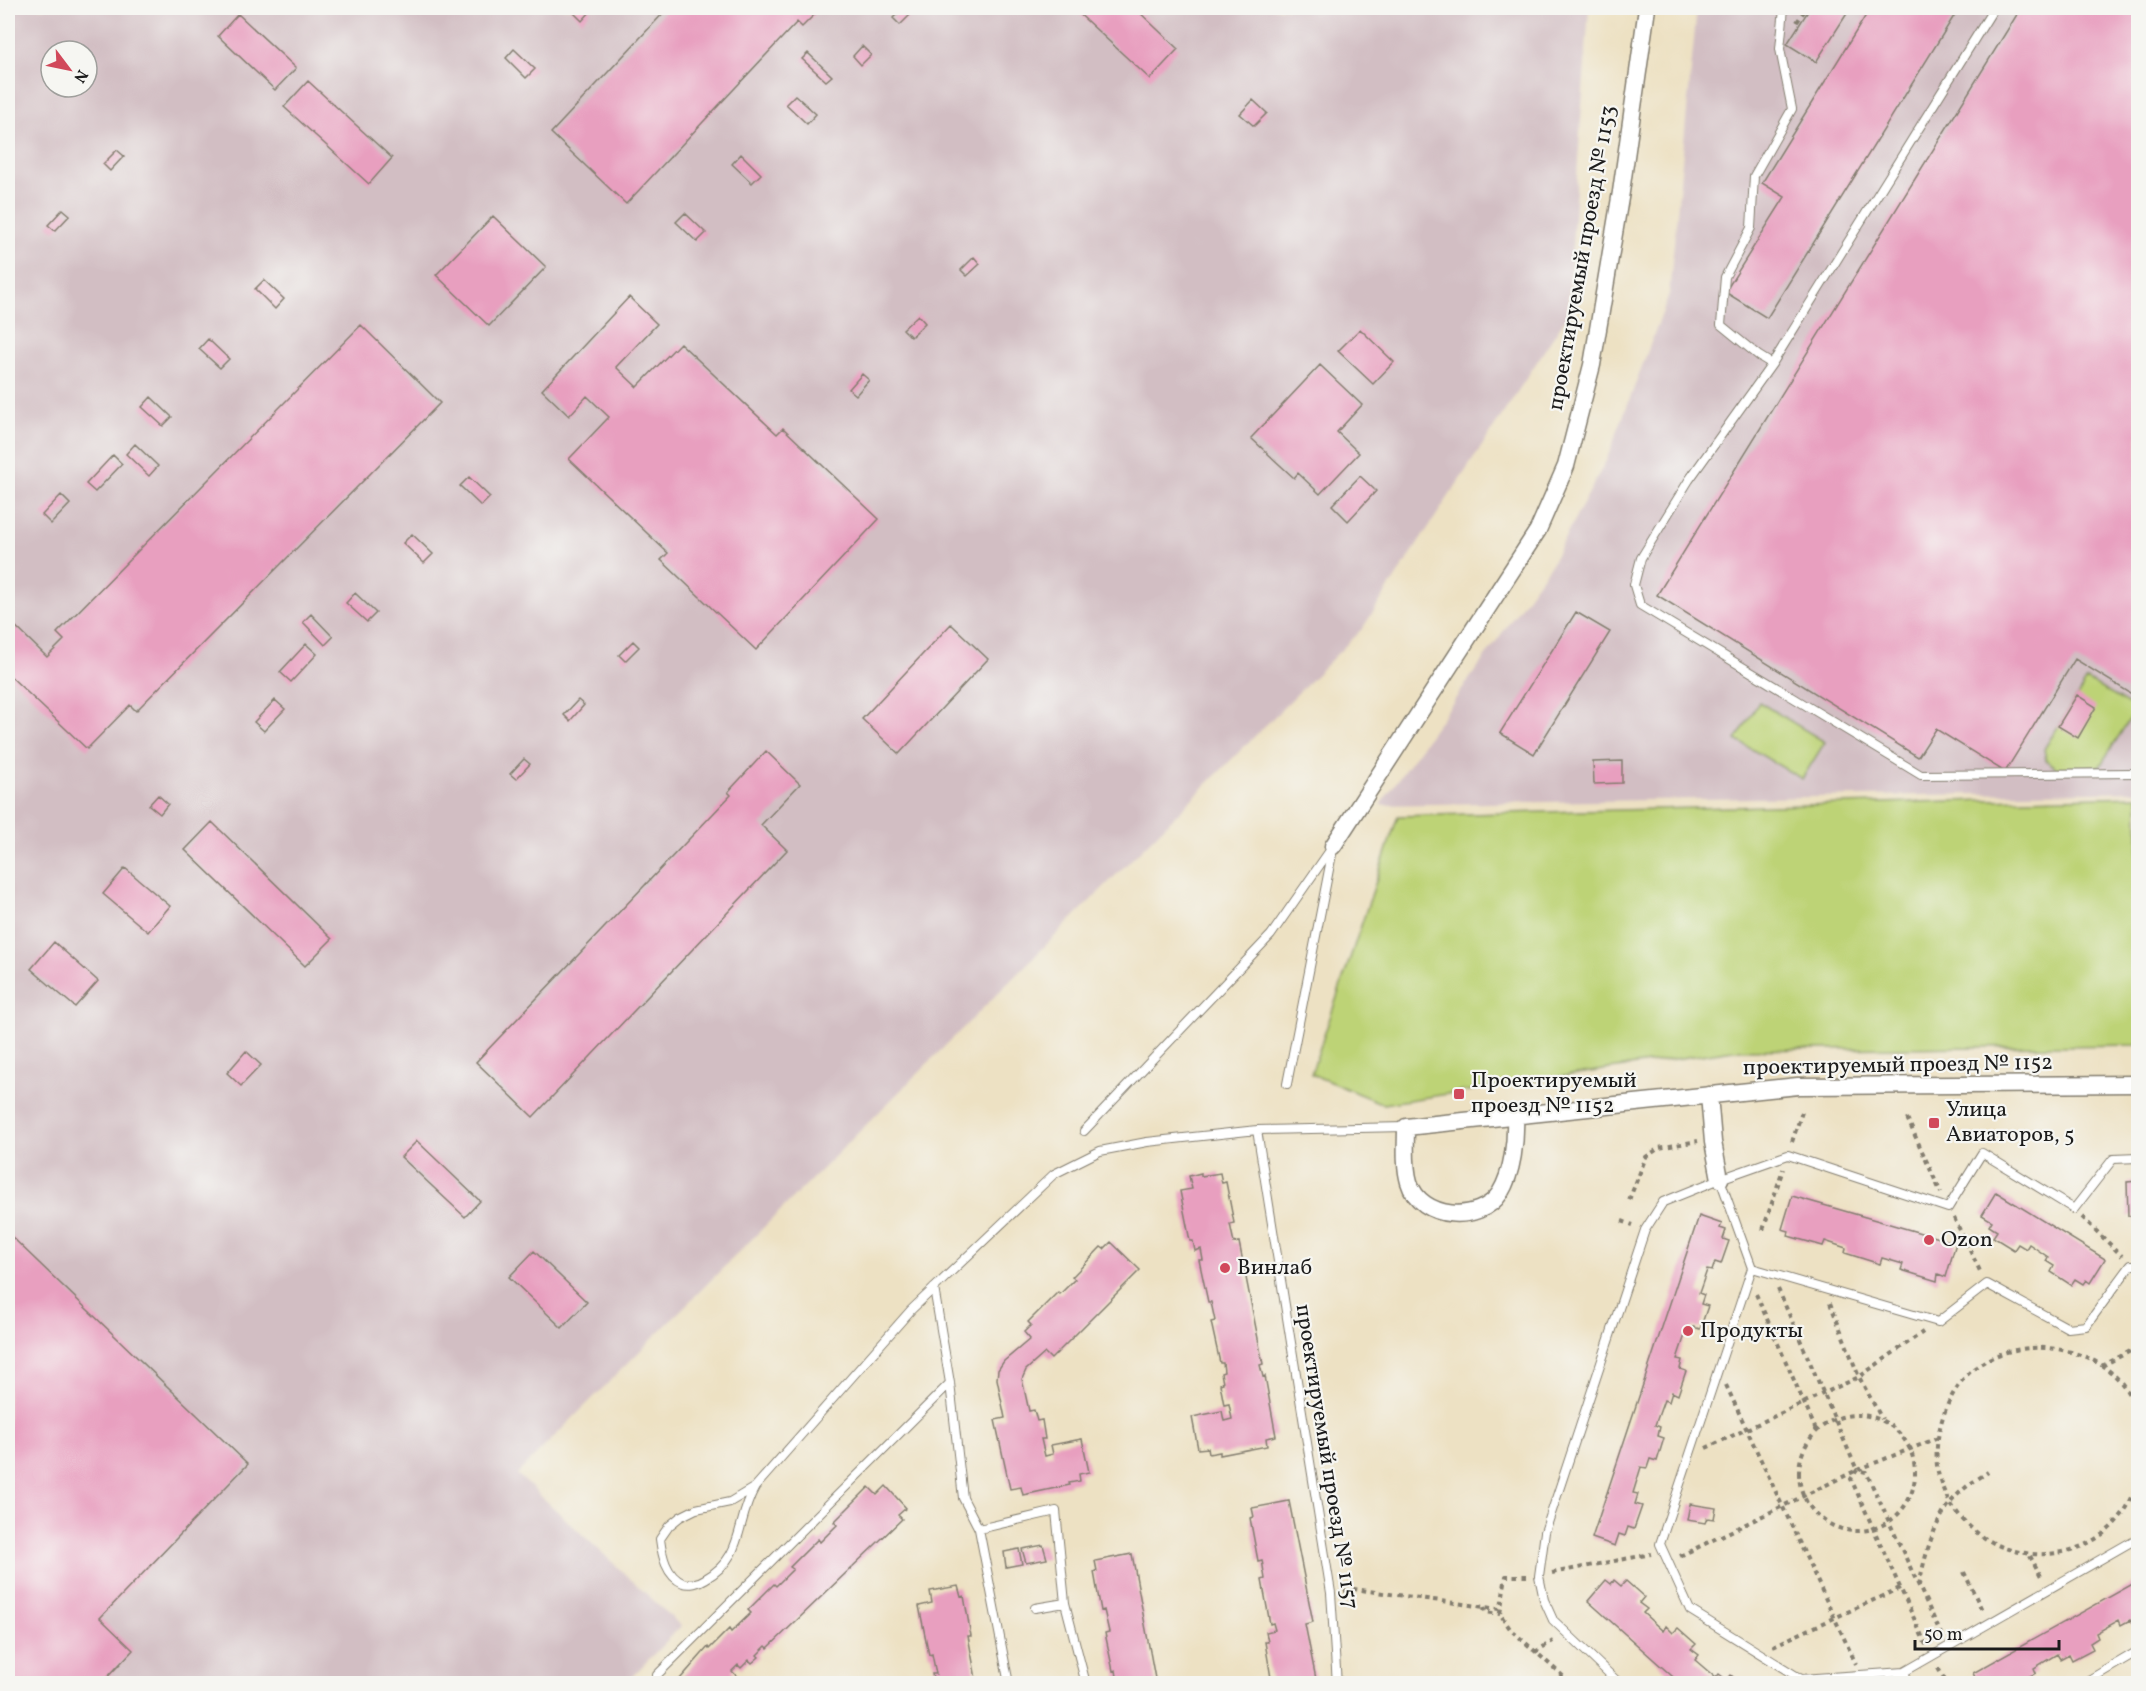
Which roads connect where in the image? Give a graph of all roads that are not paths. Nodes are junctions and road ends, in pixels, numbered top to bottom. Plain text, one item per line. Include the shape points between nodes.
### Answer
1 (1647, 8) edge
2 (1784, 8) edge
3 (1994, 8) edge
4 (1772, 364) junction
5 (2139, 773) edge
6 (1333, 846) junction
7 (1287, 1084) dead end
8 (2139, 1084) edge
9 (1709, 1095) junction
10 (1515, 1116) junction
11 (1406, 1127) junction
12 (1257, 1130) junction
13 (1084, 1131) dead end
14 (2139, 1158) edge
15 (1720, 1179) junction
16 (2135, 1265) edge
17 (1752, 1268) junction
18 (934, 1288) junction
19 (950, 1383) junction
20 (755, 1487) junction
21 (979, 1529) junction
22 (2139, 1538) edge
23 (1065, 1603) junction
24 (1035, 1608) dead end
25 (2139, 1651) edge
26 (1904, 1672) junction
27 (656, 1683) edge
28 (1009, 1683) edge
29 (1086, 1683) edge
30 (1337, 1683) edge
31 (1620, 1683) edge
32 (1909, 1683) edge
33 (2082, 1683) edge

1 - 6 street, проектируемый проезд № 1153 via 1592,365 1566,466 1538,530
2 - 4 lane via 1780,49 1792,109 1754,176 1751,228 1725,277 1721,325
3 - 4 lane
4 - 5 lane via 1689,480 1641,558 1634,585 1640,605 1921,775
6 - 7 lane
6 - 13 lane via 1271,935
8 - 9 street, проектируемый проезд № 1152 via 1798,1086
9 - 10 street, проектируемый проезд № 1152
9 - 15 street
10 - 11 street, проектируемый проезд № 1152
10 - 11 street via 1510,1169 1500,1193 1487,1206 1460,1214 1441,1211 1416,1195 1409,1183
11 - 12 lane, проектируемый проезд № 1152
12 - 18 lane, проектируемый проезд № 1152 via 1100,1151 1054,1174
12 - 30 lane, проектируемый проезд № 1157 via 1331,1593
14 - 15 lane via 2113,1159 2074,1209 1983,1153 1948,1208 1788,1155
15 - 17 lane
15 - 31 lane via 1663,1202 1645,1230 1545,1532 1539,1576 1552,1620
16 - 17 lane via 2086,1326 2068,1328 1987,1284 1938,1322
17 - 26 lane via 1660,1544 1690,1611 1801,1679
18 - 19 lane
18 - 20 lane, проектируемый проезд № 1152
19 - 21 lane via 963,1498
19 - 27 lane via 657,1675
20 - 20 lane via 730,1502 680,1516 669,1526 660,1539 662,1556 677,1579 685,1584 700,1582 726,1563 735,1549 747,1502
21 - 23 lane via 1056,1511
21 - 28 lane
22 - 26 lane
23 - 24 lane
23 - 29 lane
25 - 33 lane
26 - 32 lane

